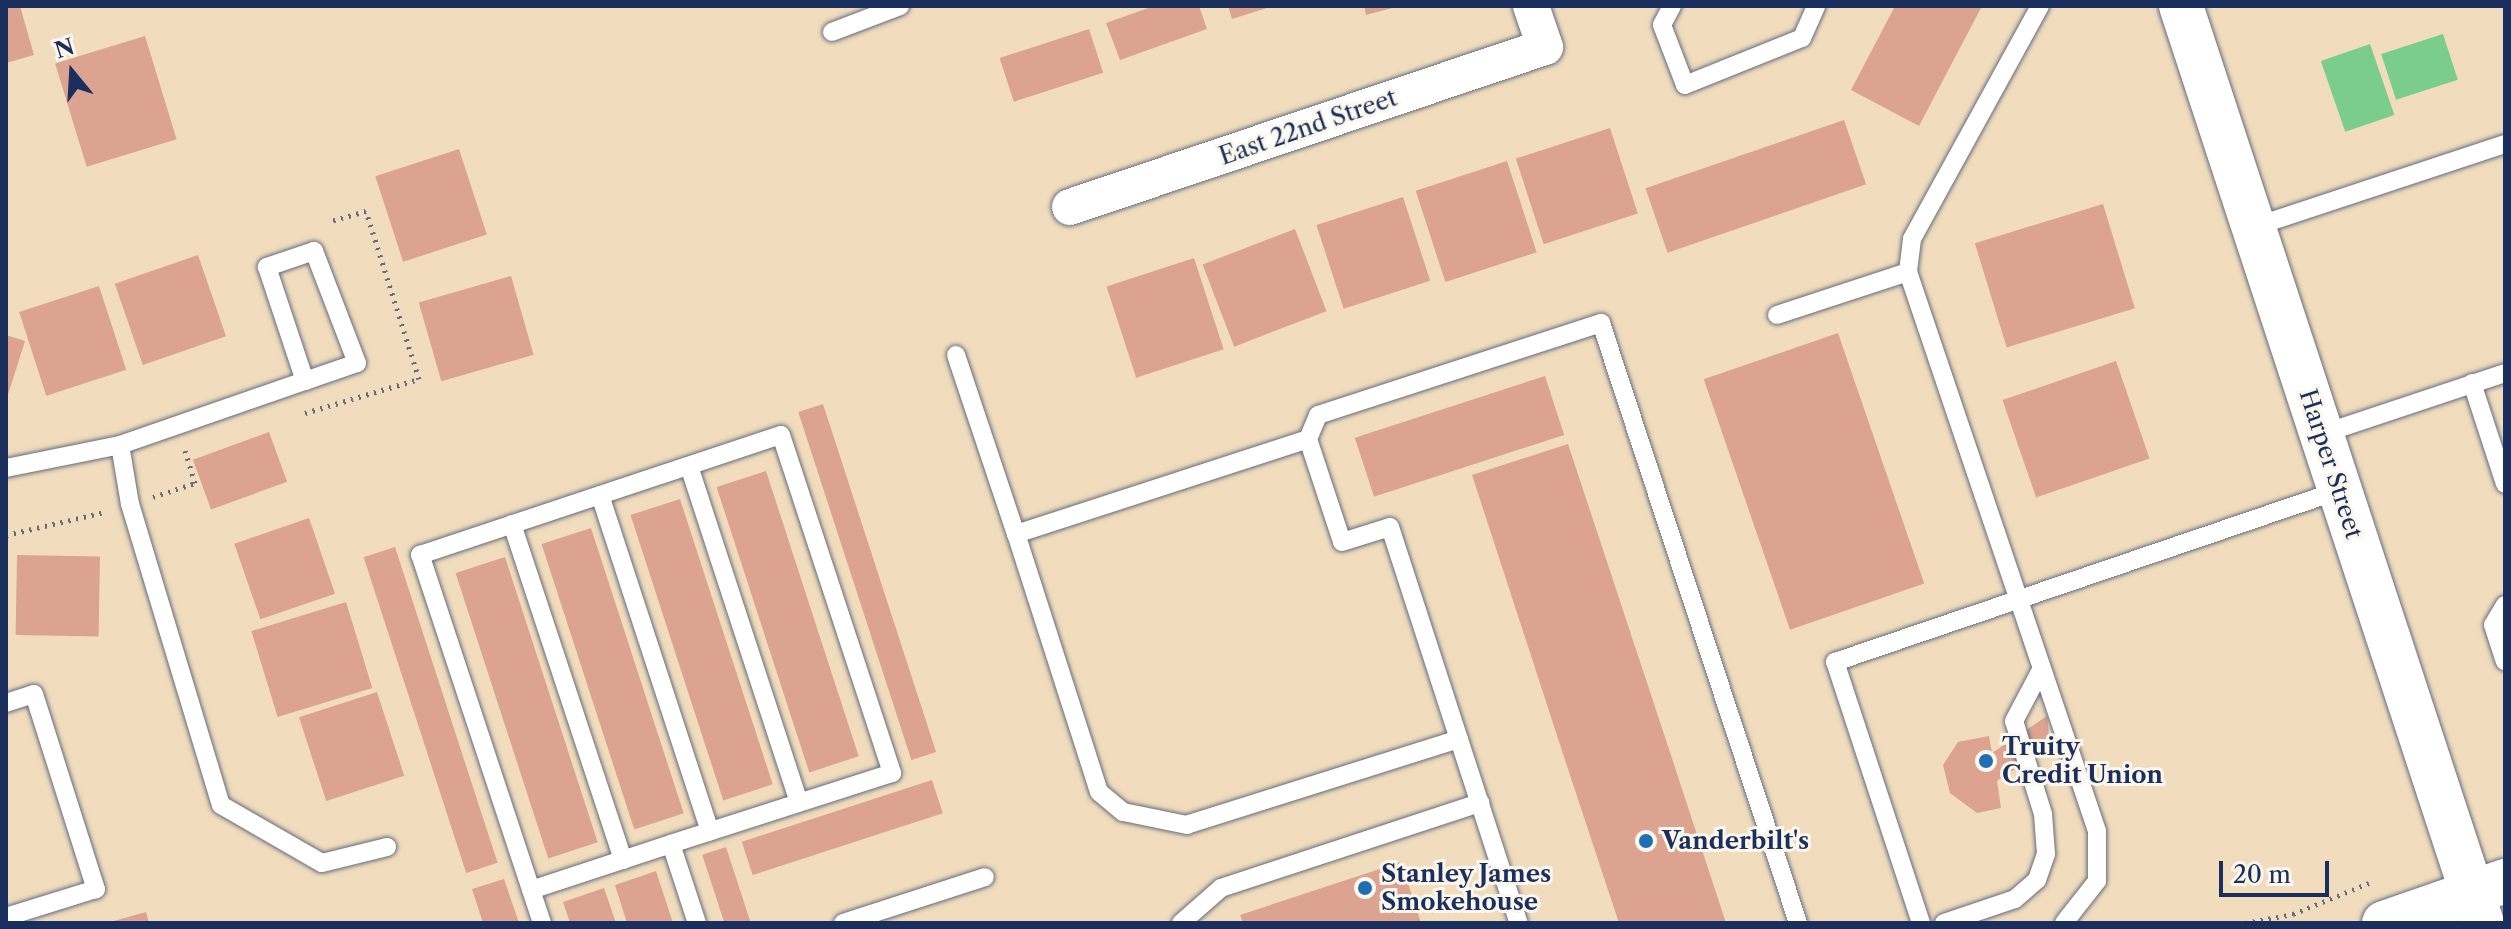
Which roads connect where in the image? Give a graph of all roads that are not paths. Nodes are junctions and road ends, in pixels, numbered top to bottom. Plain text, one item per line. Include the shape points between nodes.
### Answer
1 (900, 6) edge
2 (1531, 6) edge
3 (1672, 6) edge
4 (1816, 6) edge
5 (2040, 6) edge
6 (2181, 6) edge
7 (832, 32) dead end
8 (2505, 144) edge
9 (1070, 207) dead end
10 (2254, 227) junction
11 (1908, 272) junction
12 (1777, 315) dead end
13 (956, 355) dead end
14 (2505, 373) edge
15 (305, 381) junction
16 (2472, 383) junction
17 (2322, 434) junction
18 (1308, 439) junction
19 (120, 445) junction
20 (689, 466) junction
21 (6, 468) edge
22 (2505, 484) edge
23 (2340, 490) junction
24 (600, 495) junction
25 (512, 524) junction
26 (1016, 534) junction
27 (2019, 600) junction
28 (2505, 605) edge
29 (2505, 661) edge
30 (2041, 670) junction
31 (6, 703) edge
32 (1459, 739) junction
33 (799, 803) junction
34 (1480, 803) junction
35 (710, 832) junction
36 (671, 844) junction
37 (387, 847) dead end
38 (623, 860) junction
39 (985, 877) dead end
40 (531, 890) junction
41 (2486, 899) edge
42 (900, 904) junction
43 (6, 917) edge
44 (542, 923) edge
45 (697, 923) edge
46 (843, 923) edge
47 (906, 923) edge
48 (1181, 923) edge
49 (1519, 923) edge
50 (1798, 923) edge
51 (1921, 923) edge
52 (1944, 923) edge
53 (2064, 923) edge
54 (2384, 923) edge

1 - 7 lane
2 - 9 street, East 22nd Street via 1545,47
3 - 4 lane via 1662,25 1685,85 1802,38
5 - 11 lane via 1912,239
6 - 10 street, Harper Street
8 - 10 lane
10 - 17 street, Harper Street
11 - 12 lane
11 - 27 lane
13 - 26 lane
14 - 16 lane
15 - 15 lane via 357,363 314,251 267,267
15 - 19 lane
16 - 17 lane
16 - 22 lane
17 - 23 street, Harper Street
18 - 26 lane
18 - 32 lane via 1342,542 1390,527
18 - 50 lane via 1318,415 1601,323
19 - 21 lane
19 - 37 lane via 130,504 221,805 322,863
20 - 24 lane
20 - 33 lane
20 - 33 lane via 781,435 892,773
23 - 27 lane
23 - 41 street, Harper Street
24 - 25 lane
24 - 35 lane
25 - 38 lane
25 - 40 lane via 420,555
26 - 32 lane via 1099,792 1123,812 1187,825
27 - 30 lane
27 - 51 lane via 1835,662
28 - 29 lane via 2493,625
30 - 52 lane via 2014,721 2043,814 2046,854 2037,880 2015,899
30 - 53 lane via 2097,831 2097,881
31 - 43 lane via 34,694 96,889
32 - 34 lane
33 - 35 lane
34 - 48 lane via 1221,888
34 - 49 lane
35 - 36 lane
36 - 38 lane
36 - 45 lane
38 - 40 lane
39 - 42 lane
40 - 44 lane
41 - 54 street
42 - 46 lane
42 - 47 lane

